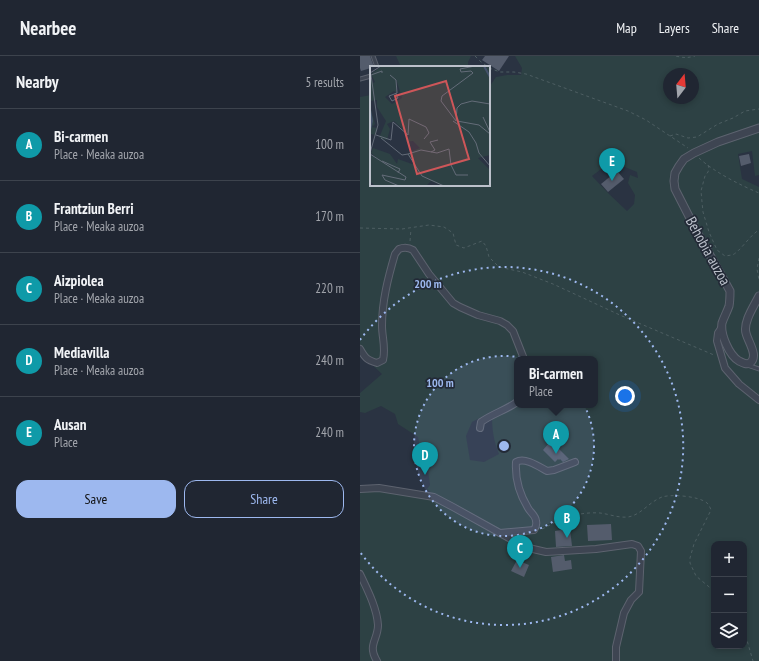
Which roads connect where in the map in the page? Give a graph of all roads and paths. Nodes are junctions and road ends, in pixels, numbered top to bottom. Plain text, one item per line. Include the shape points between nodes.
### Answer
1 (373, 56) edge
2 (475, 56) edge
3 (676, 56) edge
4 (695, 56) edge
5 (377, 66) edge
6 (487, 66) edge
7 (490, 68) edge
8 (370, 76) edge
9 (360, 79) edge
10 (759, 109) edge
11 (759, 128) edge
12 (670, 136) junction
13 (694, 152) junction
14 (707, 165) junction
15 (759, 193) edge
16 (360, 228) edge
17 (411, 228) junction
18 (759, 230) edge
19 (409, 248) junction
20 (759, 258) edge
21 (759, 280) edge
22 (759, 296) edge
23 (722, 328) junction
24 (360, 349) edge
25 (523, 356) edge
26 (722, 359) junction
27 (748, 364) junction
28 (759, 369) edge
29 (759, 400) edge
30 (514, 404) edge
31 (480, 428) dead end
32 (575, 462) dead end
33 (360, 489) edge
34 (534, 530) junction
35 (500, 533) junction
36 (360, 574) edge
37 (711, 588) edge
38 (747, 640) edge
39 (377, 661) edge
40 (616, 661) edge
41 (753, 661) edge

1 - 5 lane
2 - 6 path
3 - 4 path
7 - 12 path via 500,72 526,74 628,111
8 - 9 lane
10 - 12 path via 745,111 697,137 688,138 676,134
11 - 13 street, Behobia auzoa
12 - 13 path
13 - 14 path
13 - 23 street, Behobia auzoa via 684,160 675,173 675,189 730,290 729,306
14 - 15 path
14 - 18 path via 709,168 701,196 705,221 717,250 725,256 732,255
16 - 17 path
17 - 19 path
17 - 26 path via 429,225 444,227 453,233 456,245 464,248 482,241 489,257 499,267 522,272 553,284
19 - 24 street via 399,249 395,254 383,304 383,360 377,363 369,360
19 - 25 street via 453,303 507,325 513,331
20 - 21 path
22 - 27 street via 745,329 755,353 755,358
23 - 26 street via 717,341
23 - 27 street via 729,352 735,359
26 - 29 street via 725,368 739,384
27 - 28 lane
30 - 31 street via 481,422
32 - 34 street via 547,471 525,461 516,462 519,488 536,520
33 - 35 street via 380,488 434,497
34 - 35 street
34 - 37 path via 587,513 626,517 641,511 662,497 697,498 707,502 711,510 694,544 690,563 696,576
35 - 40 street via 518,543 546,552 596,550 632,544 638,546 641,551 639,592 624,613 616,647
36 - 39 street via 374,605 378,624 372,649
38 - 41 path

